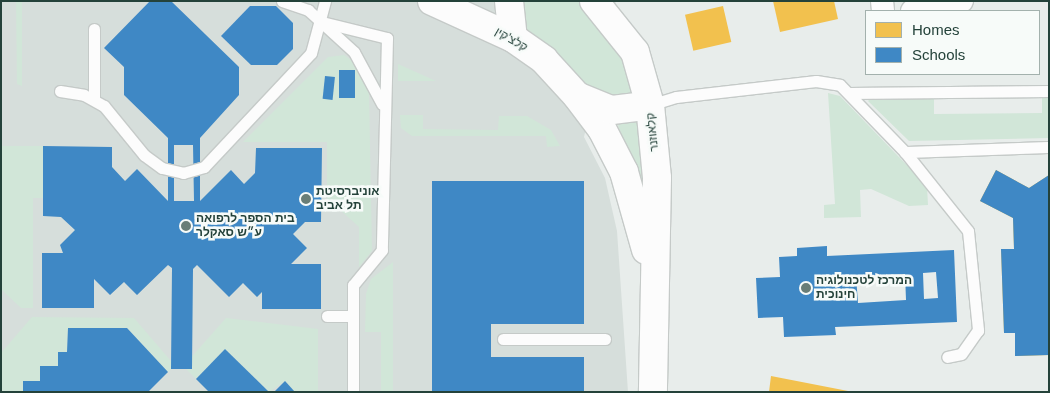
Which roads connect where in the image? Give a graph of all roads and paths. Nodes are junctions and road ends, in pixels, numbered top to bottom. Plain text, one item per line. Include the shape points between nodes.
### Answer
1 (282, 1) edge
2 (325, 1) edge
3 (432, 1) edge
4 (509, 1) edge
5 (962, 1) edge
6 (599, 2) edge
7 (917, 10) edge
8 (322, 22) junction
9 (94, 29) dead end
10 (513, 38) junction
11 (60, 91) dead end
12 (1049, 91) edge
13 (848, 93) junction
14 (578, 96) junction
15 (94, 99) junction
16 (382, 105) junction
17 (650, 105) junction
18 (1049, 147) edge
19 (905, 152) junction
20 (652, 276) junction
21 (327, 316) dead end
22 (354, 316) junction
23 (503, 339) dead end
24 (605, 339) dead end
25 (947, 357) dead end
26 (656, 362) junction
27 (353, 392) edge
28 (653, 392) edge
29 (663, 392) edge

1 - 8 lane via 308,10
2 - 8 lane
3 - 10 street, קלצ'קין
4 - 10 street
5 - 7 street
6 - 17 street, קלאוזנר via 635,52
8 - 15 lane via 311,53 204,167 183,173 162,168 144,155
8 - 16 lane via 354,52
8 - 16 lane via 386,38
9 - 15 lane
10 - 14 street, קלצ'קין via 544,60
11 - 15 lane
12 - 13 lane
13 - 17 lane via 831,81 816,81 688,96
13 - 19 lane
14 - 17 street via 597,108 612,110
14 - 20 street, קלאוזנר via 602,129 624,172
16 - 22 lane via 382,250 374,264 356,277
17 - 20 street, קלאוזנר via 657,178
18 - 19 lane
19 - 25 lane via 968,231 973,246 978,330 961,354
20 - 26 street, קלאוזנר
21 - 22 lane
22 - 27 lane
23 - 24 lane
26 - 28 street, קלאוזנר
26 - 29 street, קלאוזנר

